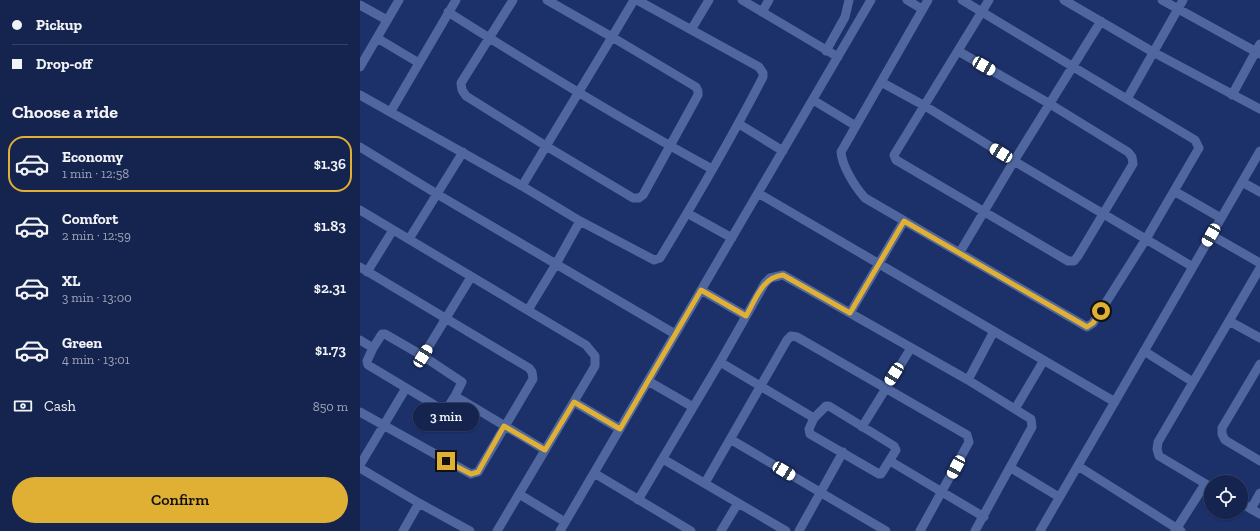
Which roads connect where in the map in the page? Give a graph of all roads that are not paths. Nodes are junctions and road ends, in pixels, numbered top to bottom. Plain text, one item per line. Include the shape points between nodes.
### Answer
1 (399, 0) edge
2 (456, 0) edge
3 (513, 0) edge
4 (547, 0) edge
5 (635, 0) edge
6 (709, 0) edge
7 (742, 0) edge
8 (769, 0) edge
9 (849, 0) edge
10 (871, 0) edge
11 (907, 0) edge
12 (928, 0) edge
13 (962, 0) edge
14 (990, 0) edge
15 (1064, 0) edge
16 (1162, 0) edge
17 (1183, 0) edge
18 (360, 5) edge
19 (922, 9) junction
20 (1178, 9) junction
21 (448, 12) junction
22 (762, 12) junction
23 (982, 12) junction
24 (387, 20) junction
25 (1101, 21) junction
26 (691, 30) junction
27 (612, 37) junction
28 (377, 38) junction
29 (489, 38) junction
30 (1259, 50) edge
31 (826, 51) junction
32 (958, 51) junction
33 (1153, 52) junction
34 (838, 57) junction
35 (420, 63) junction
36 (1073, 66) junction
37 (360, 67) edge
38 (881, 82) junction
39 (578, 93) junction
40 (360, 94) edge
41 (1232, 95) junction
42 (1127, 99) junction
43 (813, 100) junction
44 (1050, 104) junction
45 (924, 106) junction
46 (1260, 109) edge
47 (390, 111) junction
48 (739, 124) junction
49 (856, 126) junction
50 (546, 146) junction
51 (671, 146) junction
52 (360, 147) edge
53 (783, 151) junction
54 (1260, 151) edge
55 (463, 152) junction
56 (1014, 161) junction
57 (712, 169) junction
58 (1242, 182) junction
59 (522, 186) junction
60 (1174, 191) junction
61 (1260, 192) edge
62 (758, 193) junction
63 (437, 194) junction
64 (360, 210) edge
65 (984, 212) junction
66 (688, 213) junction
67 (1103, 214) junction
68 (1221, 218) junction
69 (580, 221) junction
70 (904, 221) junction
71 (393, 230) junction
72 (1211, 235) junction
73 (732, 238) junction
74 (409, 239) junction
75 (1146, 239) junction
76 (960, 252) junction
77 (1260, 263) edge
78 (556, 264) junction
79 (878, 264) junction
80 (1192, 267) junction
81 (1260, 268) edge
82 (364, 270) edge
83 (471, 277) junction
84 (701, 290) junction
85 (528, 310) junction
86 (850, 313) junction
87 (746, 316) junction
88 (446, 319) junction
89 (1229, 321) junction
90 (994, 331) junction
91 (675, 334) junction
92 (1260, 338) edge
93 (360, 340) edge
94 (373, 348) junction
95 (911, 348) junction
96 (1144, 351) junction
97 (423, 356) junction
98 (1044, 360) junction
99 (720, 362) junction
100 (1260, 364) edge
101 (968, 380) junction
102 (648, 381) junction
103 (1193, 382) junction
104 (760, 386) junction
105 (406, 388) junction
106 (886, 388) junction
107 (455, 396) junction
108 (574, 402) junction
109 (1115, 402) junction
110 (693, 407) junction
111 (1015, 409) junction
112 (360, 412) edge
113 (814, 418) junction
114 (384, 426) junction
115 (504, 426) junction
116 (862, 427) junction
117 (620, 429) junction
118 (730, 439) junction
119 (545, 450) junction
120 (843, 452) junction
121 (663, 459) junction
122 (890, 461) junction
123 (1260, 461) edge
124 (360, 466) edge
125 (1078, 466) junction
126 (1011, 468) junction
127 (594, 473) junction
128 (705, 483) junction
129 (1204, 483) edge
130 (1204, 491) edge
131 (820, 492) junction
132 (942, 492) junction
133 (1260, 493) edge
134 (519, 494) junction
135 (1059, 497) junction
136 (638, 500) junction
137 (418, 503) junction
138 (738, 503) junction
139 (1248, 507) edge
140 (1251, 509) junction
141 (1260, 514) edge
142 (984, 517) junction
143 (565, 522) junction
144 (1177, 530) edge
145 (402, 531) edge
146 (470, 531) edge
147 (497, 531) edge
148 (560, 531) edge
149 (691, 531) edge
150 (721, 531) edge
151 (786, 531) edge
152 (799, 531) edge
153 (886, 531) edge
154 (920, 531) edge
155 (975, 531) edge
156 (1040, 531) edge

1 - 24 street
2 - 21 street
3 - 29 street
4 - 27 street
5 - 26 street
5 - 27 street
6 - 26 street
7 - 22 street
8 - 22 street
9 - 31 street via 845,17
10 - 34 street
11 - 19 street
12 - 19 street
13 - 23 street
14 - 23 street
15 - 25 street
16 - 20 street
17 - 20 street
18 - 24 street
19 - 38 street
20 - 30 street
20 - 33 street
21 - 29 street
21 - 35 street
22 - 31 street
23 - 32 street
23 - 36 street
24 - 28 street
25 - 33 street
25 - 36 street
26 - 48 street via 761,70 763,77
27 - 39 street
27 - 51 street via 696,87 698,95
28 - 35 street
28 - 37 street
29 - 39 street
29 - 50 street via 461,83 462,90 466,96
30 - 41 street
31 - 34 street
32 - 44 street
32 - 45 street
33 - 41 street
33 - 42 street
34 - 43 street
35 - 47 street
36 - 42 street
36 - 44 street
38 - 45 street
38 - 49 street
39 - 50 street
39 - 51 street
40 - 47 street
41 - 46 street
42 - 60 street via 1195,140 1198,145 1199,148
43 - 49 street
43 - 53 street
44 - 56 street
44 - 67 street via 1128,152 1132,157 1133,164
45 - 56 street
45 - 65 street via 894,158
47 - 55 street
48 - 53 street
48 - 57 street
49 - 70 street via 841,152 842,162 865,198
50 - 51 street via 633,198 639,198
50 - 59 street
51 - 57 street
52 - 63 street
53 - 62 street
54 - 58 street
55 - 59 street
55 - 63 street
56 - 65 street
56 - 67 street
57 - 66 street
58 - 61 street
58 - 68 street
59 - 69 street
60 - 68 street
60 - 75 street
62 - 73 street
62 - 79 street
63 - 74 street
63 - 78 street
64 - 71 street
65 - 67 street via 1068,261 1078,256
65 - 76 street
66 - 69 street via 660,258 654,260
66 - 73 street
67 - 75 street
68 - 72 street
69 - 78 street
70 - 76 street
70 - 79 street
71 - 74 street
71 - 82 street
72 - 77 street
72 - 80 street
73 - 84 street
74 - 83 street
75 - 76 street via 1093,323 1087,327
75 - 80 street
78 - 85 street
78 - 91 street
79 - 86 street
79 - 90 street
80 - 96 street
81 - 89 street
82 - 88 street
83 - 85 street
83 - 88 street
84 - 87 street
84 - 91 street
85 - 108 street via 586,345 595,356 595,366
86 - 87 street via 783,275 770,278 765,283
86 - 95 street
87 - 99 street
88 - 97 street
88 - 115 street via 532,372 533,379
89 - 92 street
89 - 103 street
90 - 98 street
90 - 101 street
91 - 102 street
93 - 94 street
94 - 97 street via 384,334
94 - 105 street via 367,361 368,365
95 - 101 street
95 - 106 street
96 - 103 street
96 - 109 street
97 - 107 street via 462,382
98 - 109 street
98 - 111 street
99 - 104 street
99 - 110 street
100 - 123 street via 1222,428 1225,440
101 - 111 street
102 - 110 street
102 - 117 street
103 - 129 street via 1158,442 1157,449 1159,456
104 - 106 street via 791,336 797,337
104 - 113 street
104 - 118 street
105 - 107 street via 442,410 446,410
105 - 114 street
106 - 116 street
106 - 132 street via 969,438
107 - 115 street
108 - 117 street
108 - 119 street
109 - 125 street
110 - 121 street
111 - 126 street via 1030,419 1032,427
112 - 114 street
113 - 116 street via 823,407 828,406
113 - 120 street via 809,429 810,434
114 - 115 street via 471,474 478,472
114 - 124 street
115 - 119 street
116 - 122 street via 894,446 896,450
117 - 127 street
118 - 128 street
118 - 131 street
119 - 134 street
120 - 122 street via 879,474 882,474
120 - 131 street
121 - 128 street
121 - 136 street
122 - 132 street
124 - 137 street
125 - 135 street
125 - 144 street
126 - 135 street
126 - 142 street
127 - 136 street
127 - 143 street
128 - 138 street
130 - 144 street
131 - 152 street
131 - 153 street
132 - 142 street
132 - 154 street
133 - 140 street
134 - 143 street
134 - 147 street
135 - 156 street
136 - 149 street
137 - 145 street
137 - 146 street
138 - 150 street
138 - 151 street
139 - 140 street
140 - 141 street
142 - 155 street
143 - 148 street

